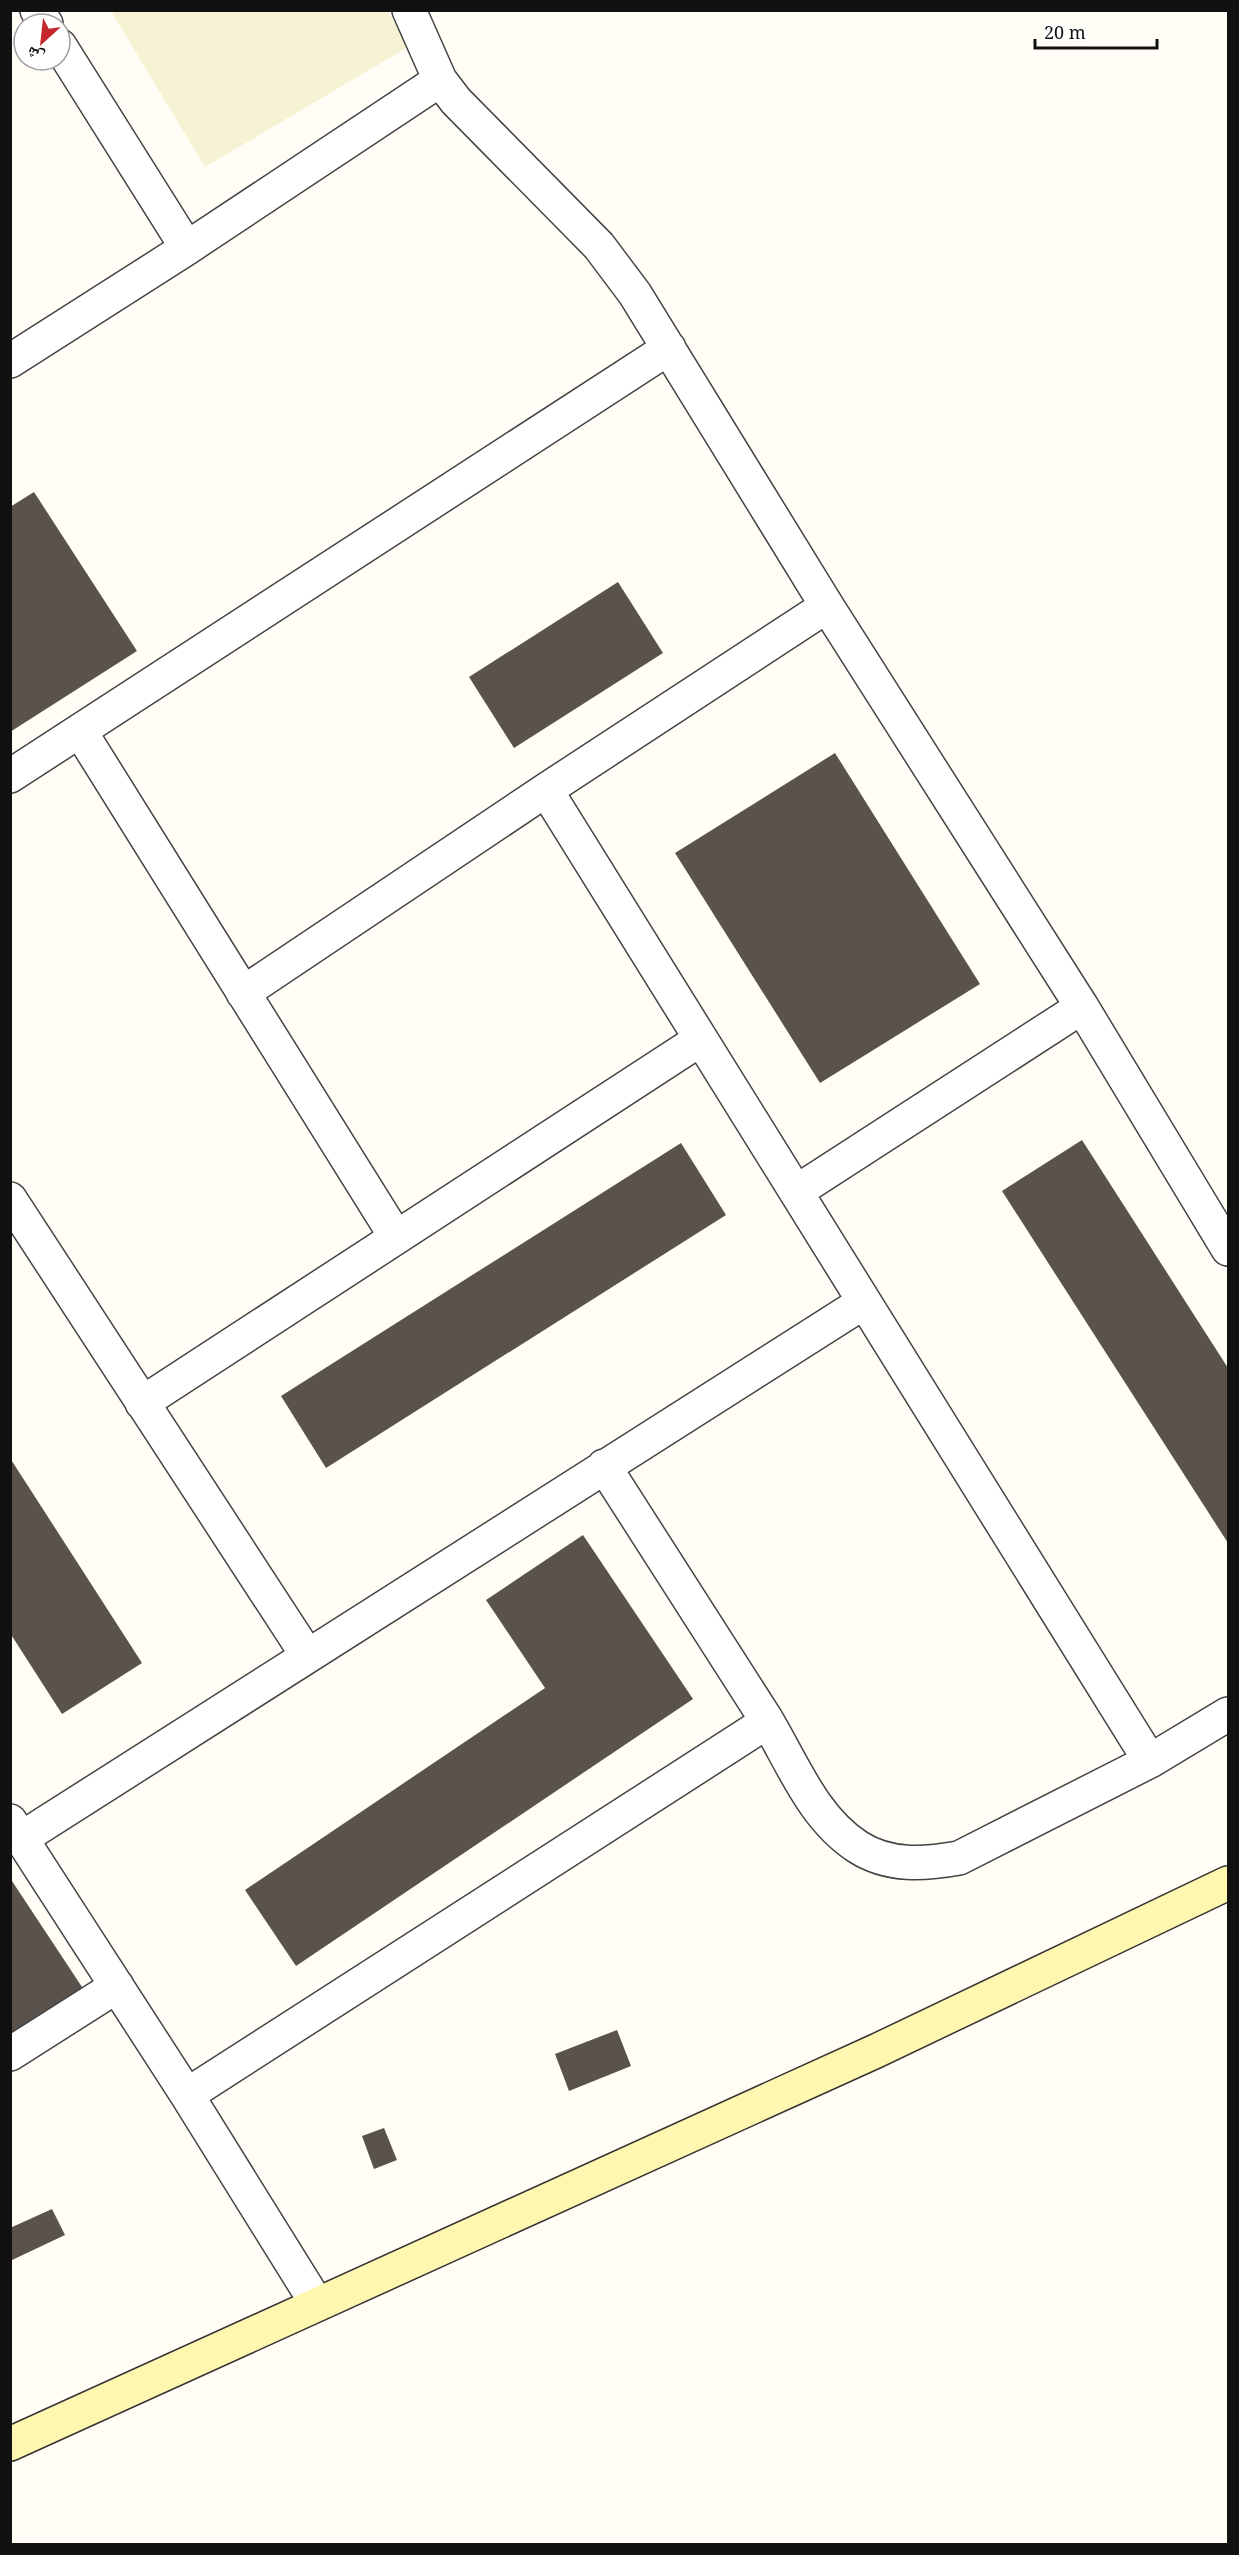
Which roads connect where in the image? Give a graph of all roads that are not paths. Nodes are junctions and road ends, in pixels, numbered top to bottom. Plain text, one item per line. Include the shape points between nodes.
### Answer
1 (409, 10) edge
2 (72, 65) edge
3 (440, 80) junction
4 (187, 248) junction
5 (669, 348) junction
6 (10, 360) edge
7 (827, 606) junction
8 (80, 731) junction
9 (10, 776) edge
10 (546, 790) junction
11 (243, 993) junction
12 (1082, 1007) junction
13 (701, 1039) junction
14 (796, 1192) junction
15 (10, 1199) edge
16 (396, 1237) junction
17 (1228, 1249) edge
18 (864, 1302) junction
19 (142, 1403) junction
20 (604, 1466) junction
21 (307, 1655) junction
22 (1228, 1714) edge
23 (767, 1722) junction
24 (1150, 1761) junction
25 (16, 1829) edge
26 (1228, 1883) edge
27 (117, 1986) junction
28 (10, 2054) edge
29 (187, 2096) junction
30 (317, 2304) junction
31 (10, 2444) edge

1 - 3 street
2 - 4 street
3 - 4 street
3 - 5 street via 599,246
4 - 6 street
5 - 7 street
5 - 8 street
7 - 10 street
7 - 12 street
8 - 9 street
8 - 11 street
10 - 11 street
10 - 13 street
11 - 16 street
12 - 14 street
12 - 17 street
13 - 14 street
13 - 16 street
14 - 18 street
15 - 19 street
16 - 19 street
18 - 20 street
18 - 24 street
19 - 21 street
20 - 21 street
20 - 23 street
21 - 25 street
22 - 24 street
23 - 24 street via 832,1826 859,1848 891,1860 926,1864 959,1858
23 - 29 street
25 - 27 street
26 - 30 main road via 876,2051
27 - 28 street
27 - 29 street
29 - 30 street
30 - 31 main road

